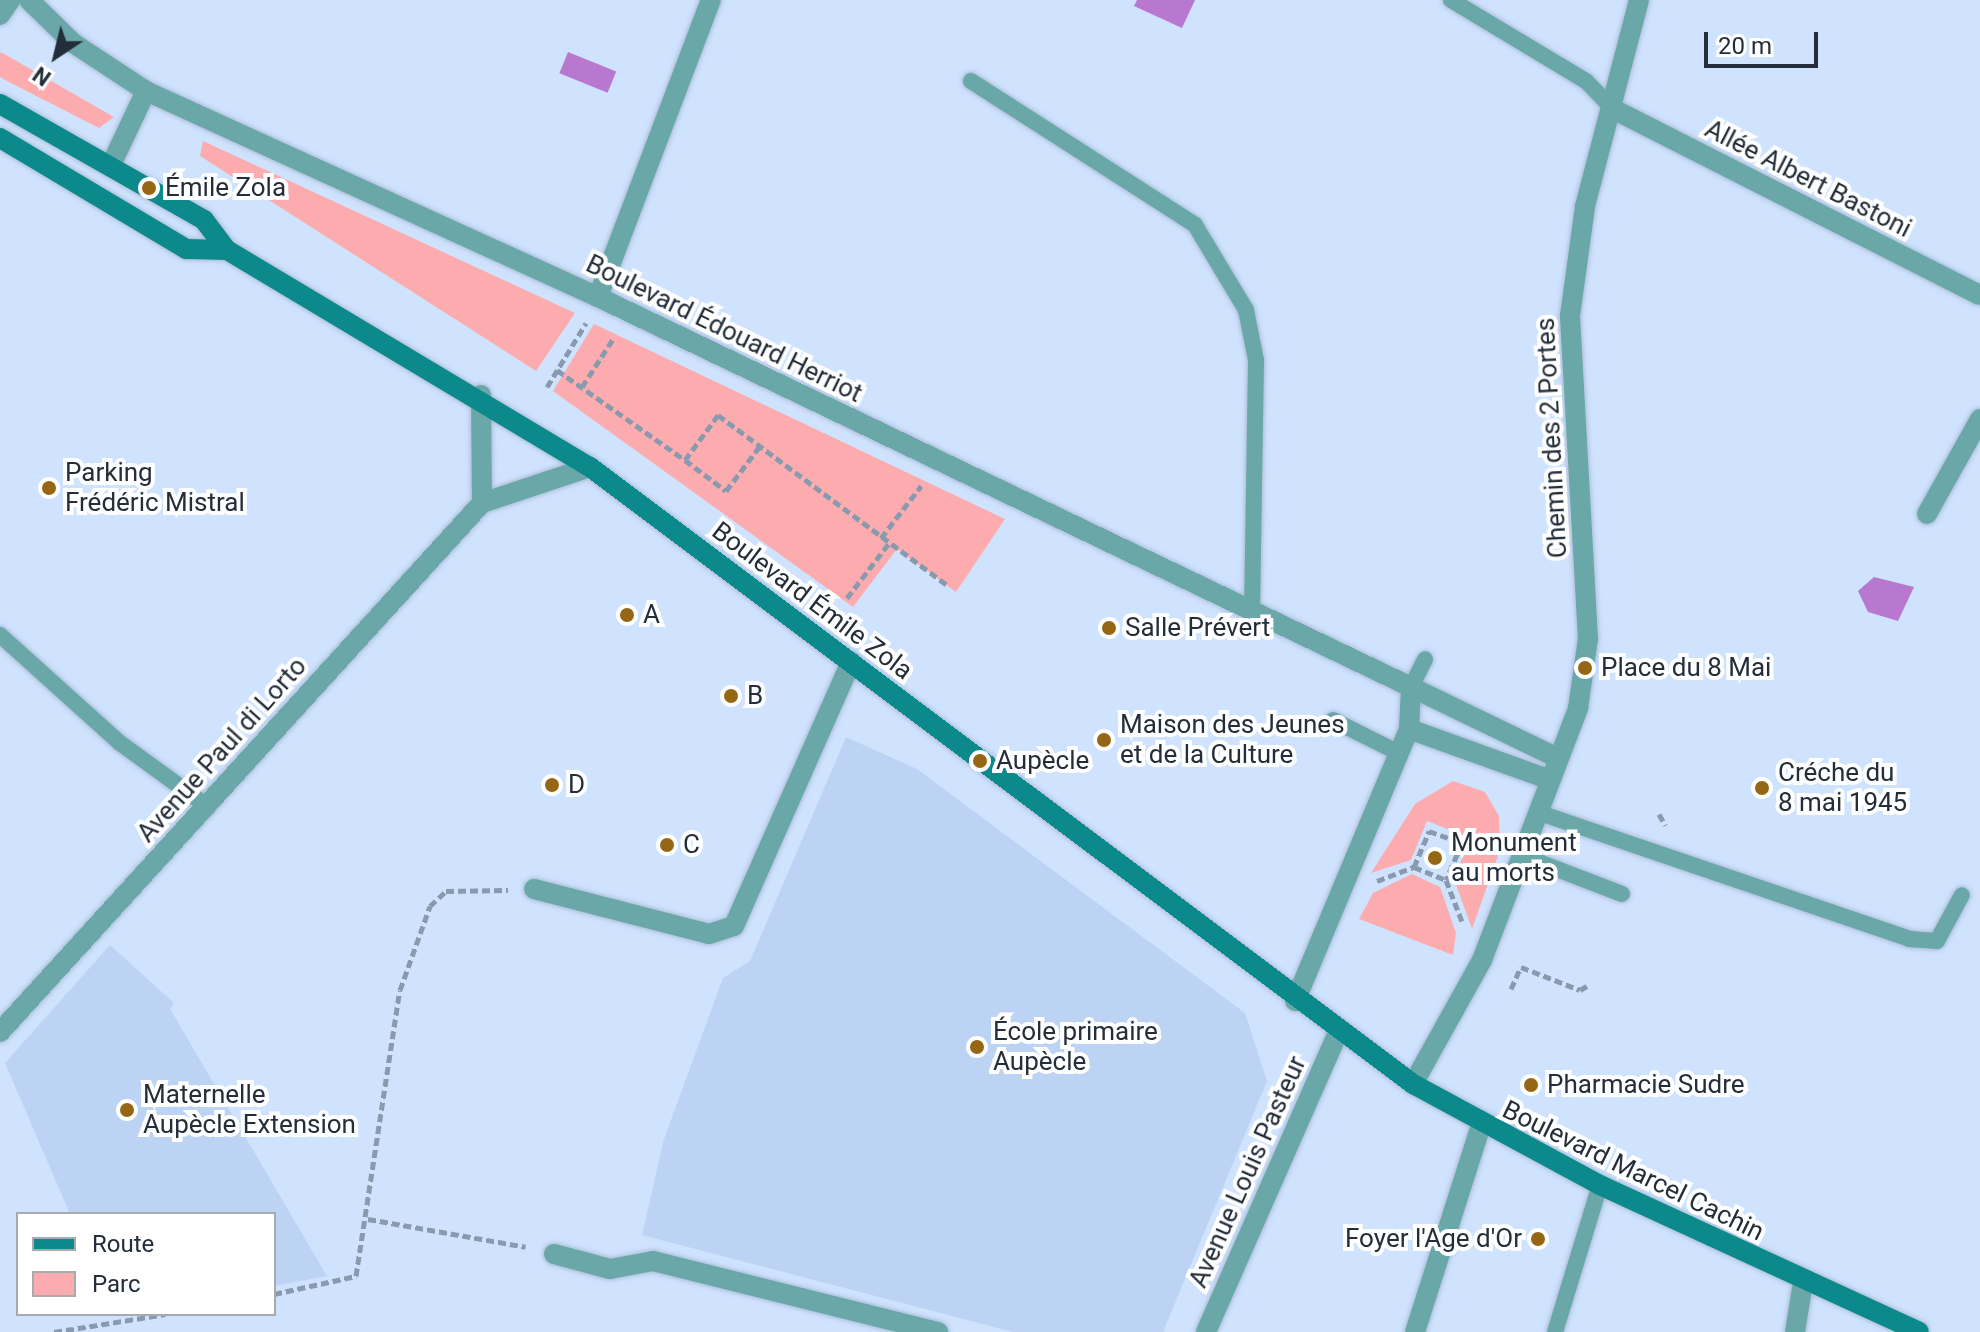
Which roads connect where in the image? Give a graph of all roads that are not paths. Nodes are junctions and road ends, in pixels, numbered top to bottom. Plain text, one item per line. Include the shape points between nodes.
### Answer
1 (10, 0) edge
2 (29, 0) edge
3 (711, 0) edge
4 (1451, 0) edge
5 (1639, 0) edge
6 (0, 15) edge
7 (971, 81) dead end
8 (146, 91) junction
9 (0, 104) edge
10 (1613, 109) junction
11 (0, 138) edge
12 (111, 165) junction
13 (227, 250) junction
14 (1980, 295) edge
15 (598, 297) junction
16 (481, 395) junction
17 (1980, 419) edge
18 (590, 467) junction
19 (482, 503) junction
20 (1927, 514) dead end
21 (1252, 608) junction
22 (0, 635) edge
23 (1425, 659) dead end
24 (851, 662) junction
25 (1411, 687) junction
26 (1333, 720) dead end
27 (1409, 729) junction
28 (1399, 753) junction
29 (1558, 758) junction
30 (1548, 779) junction
31 (208, 807) junction
32 (1537, 812) junction
33 (1523, 856) junction
34 (534, 889) road end
35 (1622, 894) dead end
36 (1962, 895) dead end
37 (1295, 1001) junction
38 (0, 1032) edge
39 (1338, 1033) junction
40 (1413, 1084) junction
41 (1481, 1125) junction
42 (1600, 1185) junction
43 (554, 1254) road end
44 (1803, 1282) junction
45 (938, 1332) edge
46 (1206, 1332) edge
47 (1415, 1332) edge
48 (1555, 1332) edge
49 (1795, 1332) edge
50 (1919, 1332) edge

1 - 6 street
2 - 8 street, Boulevard Édouard Herriot via 73,43
3 - 15 street
4 - 10 lane via 1586,81
5 - 10 street, Chemin des 2 Portes
7 - 21 lane via 1195,225 1246,310 1256,360
8 - 12 street
8 - 15 street, Boulevard Édouard Herriot
9 - 12 main road, Boulevard Émile Zola
10 - 14 street, Allée Albert Bastoni
10 - 29 street, Chemin des 2 Portes via 1585,206 1570,316 1588,639 1578,708
11 - 13 main road, Boulevard Émile Zola via 186,249
12 - 13 main road, Boulevard Émile Zola via 204,220
13 - 16 main road, Boulevard Émile Zola
15 - 21 street, Boulevard Édouard Herriot
16 - 18 main road, Boulevard Émile Zola
16 - 19 street
17 - 20 street
18 - 19 street, Avenue Paul di Lorto
18 - 24 main road, Boulevard Émile Zola
19 - 31 street, Avenue Paul di Lorto
21 - 25 street, Boulevard Édouard Herriot
22 - 31 lane via 120,743
23 - 25 lane
24 - 34 street via 734,926 709,934
24 - 37 main road, Boulevard Émile Zola
25 - 27 street
25 - 29 street, Boulevard Édouard Herriot
26 - 28 lane
27 - 28 street
27 - 30 street
28 - 37 street
29 - 30 street, Chemin des 2 Portes
30 - 32 street, Chemin des 2 Portes
31 - 38 street, Avenue Paul di Lorto
32 - 33 street, Chemin des 2 Portes
32 - 36 lane via 1909,939 1937,941
33 - 35 lane
33 - 40 street, Chemin des 2 Portes via 1475,974
37 - 39 main road, Boulevard Émile Zola
39 - 40 main road, Boulevard Marcel Cachin
39 - 46 street, Avenue Louis Pasteur
40 - 41 main road, Boulevard Marcel Cachin
41 - 42 main road, Boulevard Marcel Cachin
41 - 47 street
42 - 44 main road, Boulevard Marcel Cachin
42 - 48 lane
43 - 45 street via 610,1269 653,1261
44 - 49 street
44 - 50 main road, Boulevard Marcel Cachin

